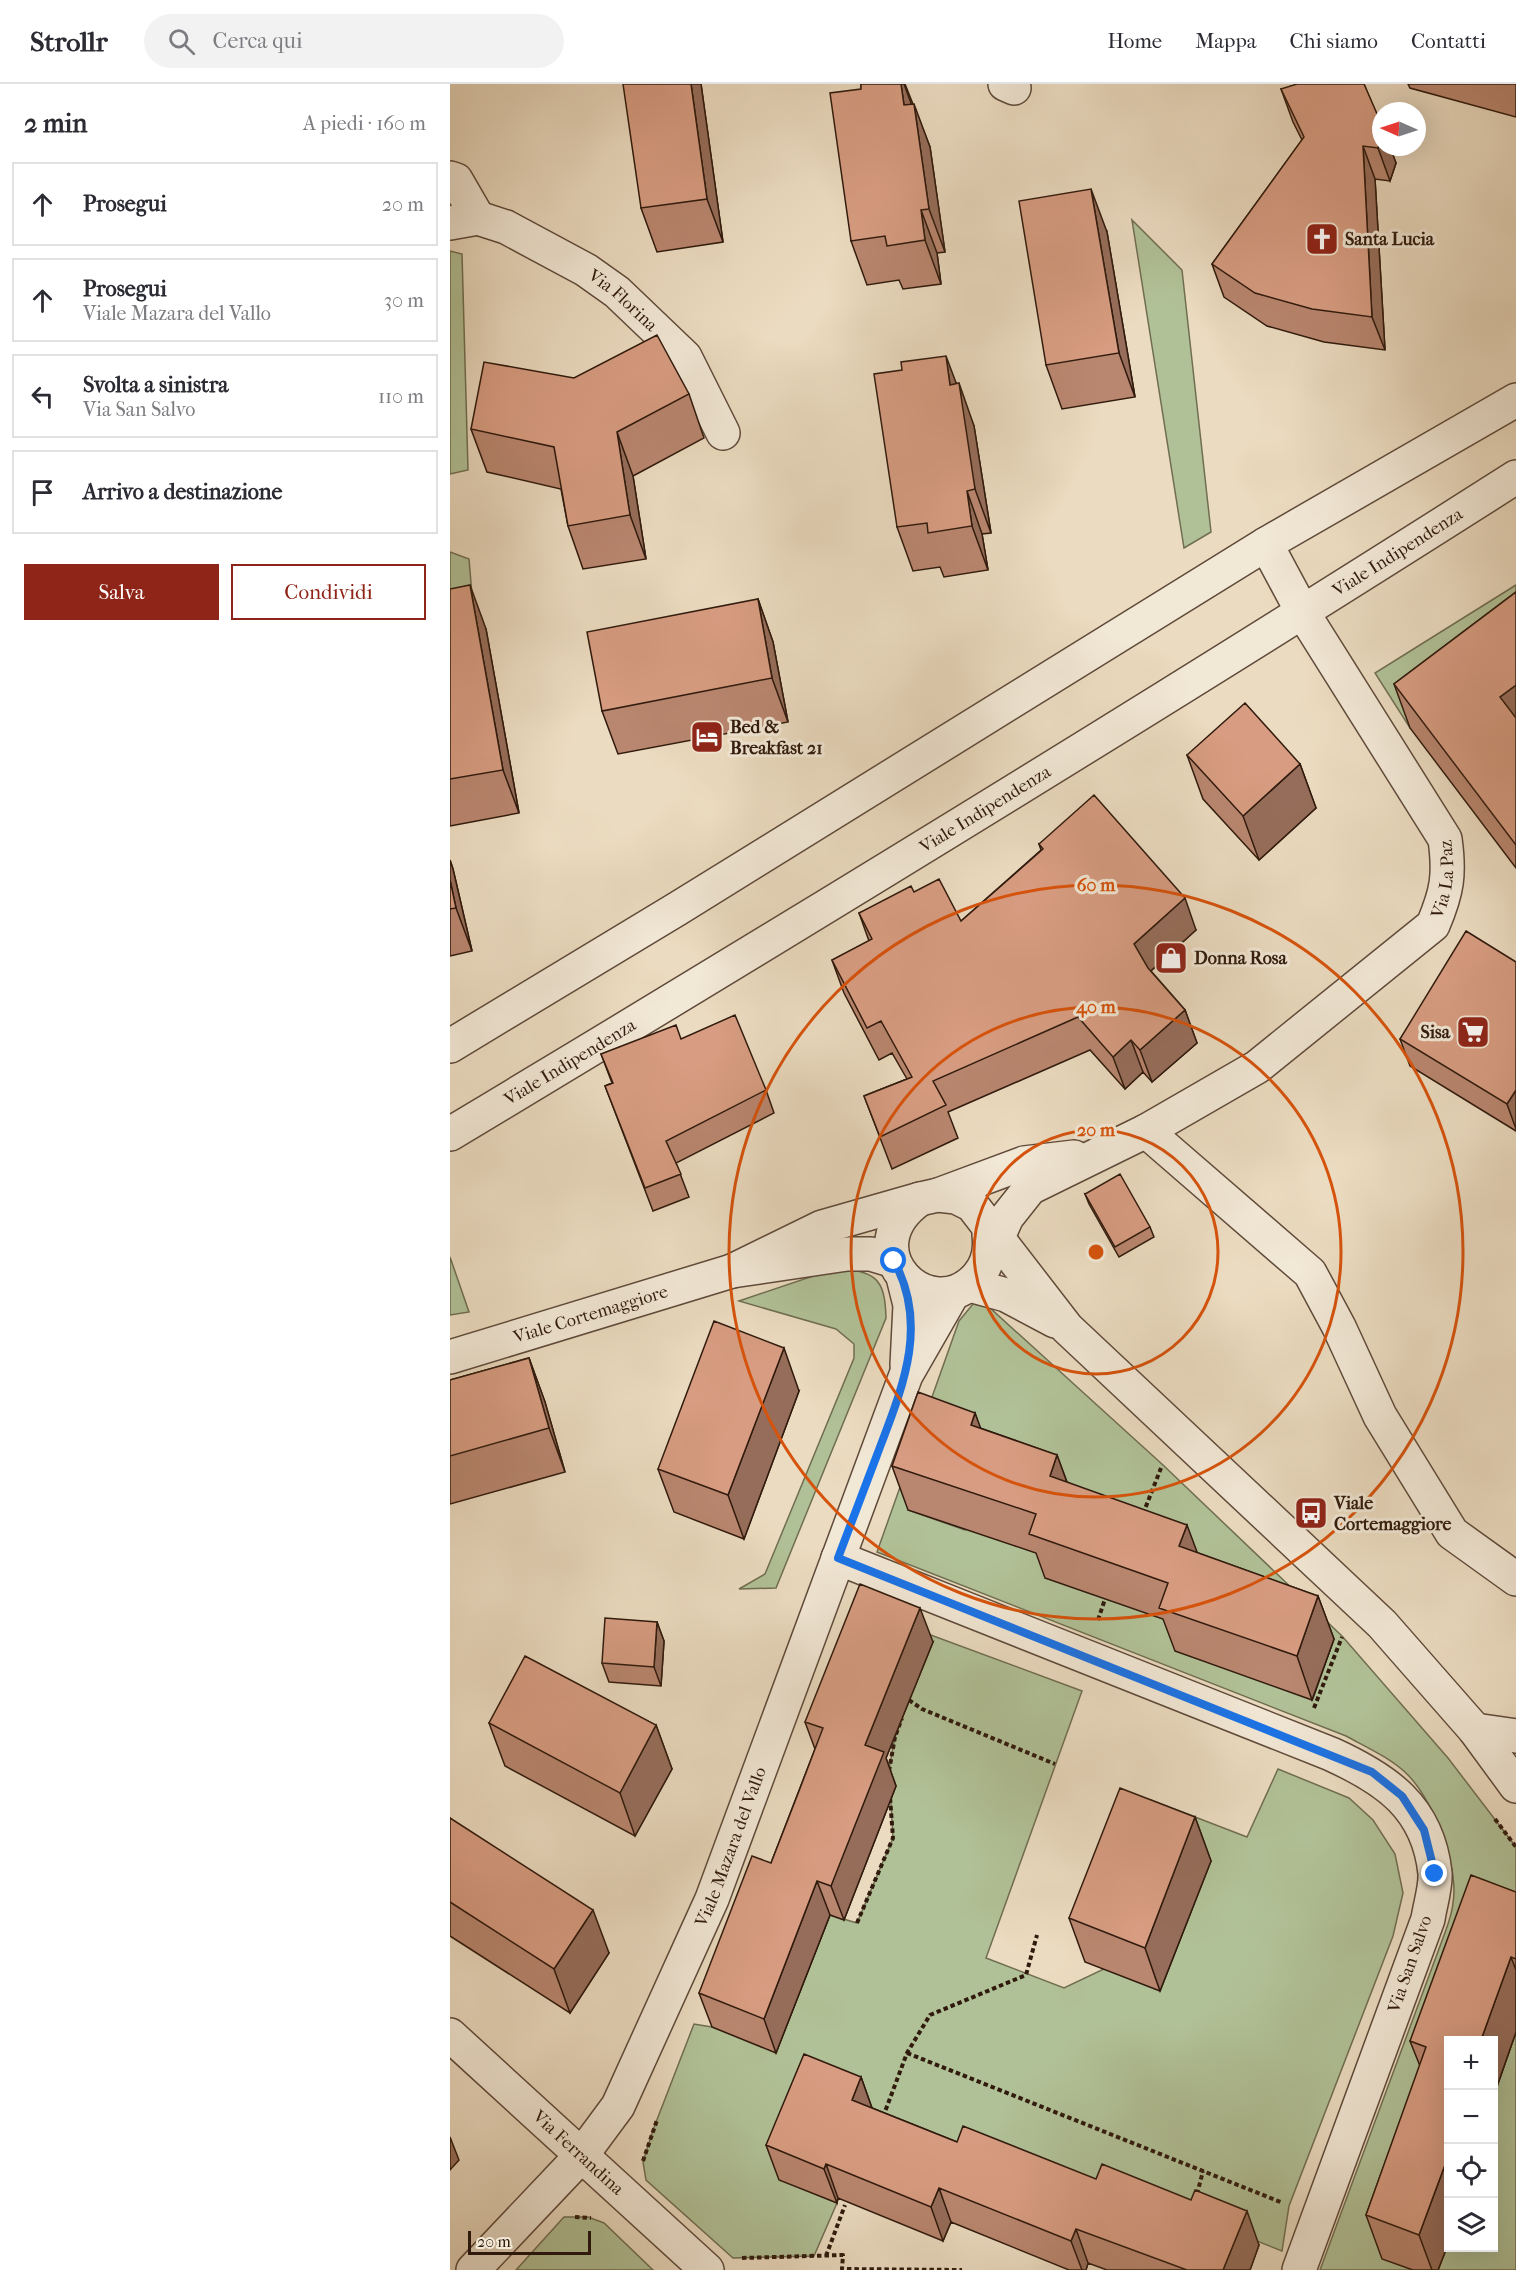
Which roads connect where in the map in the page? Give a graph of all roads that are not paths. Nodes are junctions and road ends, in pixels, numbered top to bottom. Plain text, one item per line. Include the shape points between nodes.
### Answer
1 (450, 178) edge
2 (464, 220) edge
3 (1516, 400) edge
4 (723, 433) dead end
5 (1516, 477) edge
6 (1266, 544) junction
7 (1304, 613) junction
8 (450, 1046) edge
9 (1146, 1131) junction
10 (450, 1134) edge
11 (1097, 1154) junction
12 (929, 1197) junction
13 (990, 1237) junction
14 (898, 1269) junction
15 (732, 1271) junction
16 (961, 1289) junction
17 (1067, 1328) junction
18 (450, 1358) edge
19 (906, 1376) junction
20 (838, 1558) junction
21 (1516, 1579) edge
22 (1475, 1730) junction
23 (1516, 1736) edge
24 (1516, 1786) edge
25 (450, 2035) edge
26 (580, 2156) junction
27 (720, 2264) edge
28 (473, 2270) edge
29 (1299, 2270) edge

1 - 2 street, Via Florina via 456,180
2 - 4 street, Via Florina via 506,227 586,270 617,292 685,357
3 - 6 street
5 - 7 street, Viale Indipendenza
6 - 7 street, Via La Paz
6 - 8 street
7 - 9 street, Via La Paz via 1445,839 1449,869 1445,898 1433,925 1257,1067
7 - 10 street, Viale Indipendenza
9 - 11 street, Via La Paz
9 - 21 street via 1310,1274 1340,1327 1380,1416 1452,1533
11 - 12 street via 1024,1163
11 - 13 street, Via La Paz via 1030,1188
12 - 13 street via 956,1197 972,1205
12 - 14 street via 905,1210 895,1225 891,1243
12 - 15 street via 822,1227
13 - 16 street via 982,1272
13 - 17 street
14 - 15 street via 871,1254 848,1254
14 - 16 street via 917,1288 934,1294
14 - 19 street via 910,1305
15 - 18 street, Viale Cortemaggiore
16 - 17 street via 1006,1294
16 - 19 street
17 - 22 street via 1382,1624
19 - 20 street, Viale Mazara del Vallo
20 - 26 street, Viale Mazara del Vallo via 712,1899 618,2106
20 - 29 street, Via San Salvo via 1331,1754 1372,1772 1402,1796 1424,1830 1435,1874 1428,1919
22 - 23 street
22 - 24 street
25 - 26 street, Via Ferrandina
26 - 27 street, Via Ferrandina
26 - 28 street, Viale Mazara del Vallo

